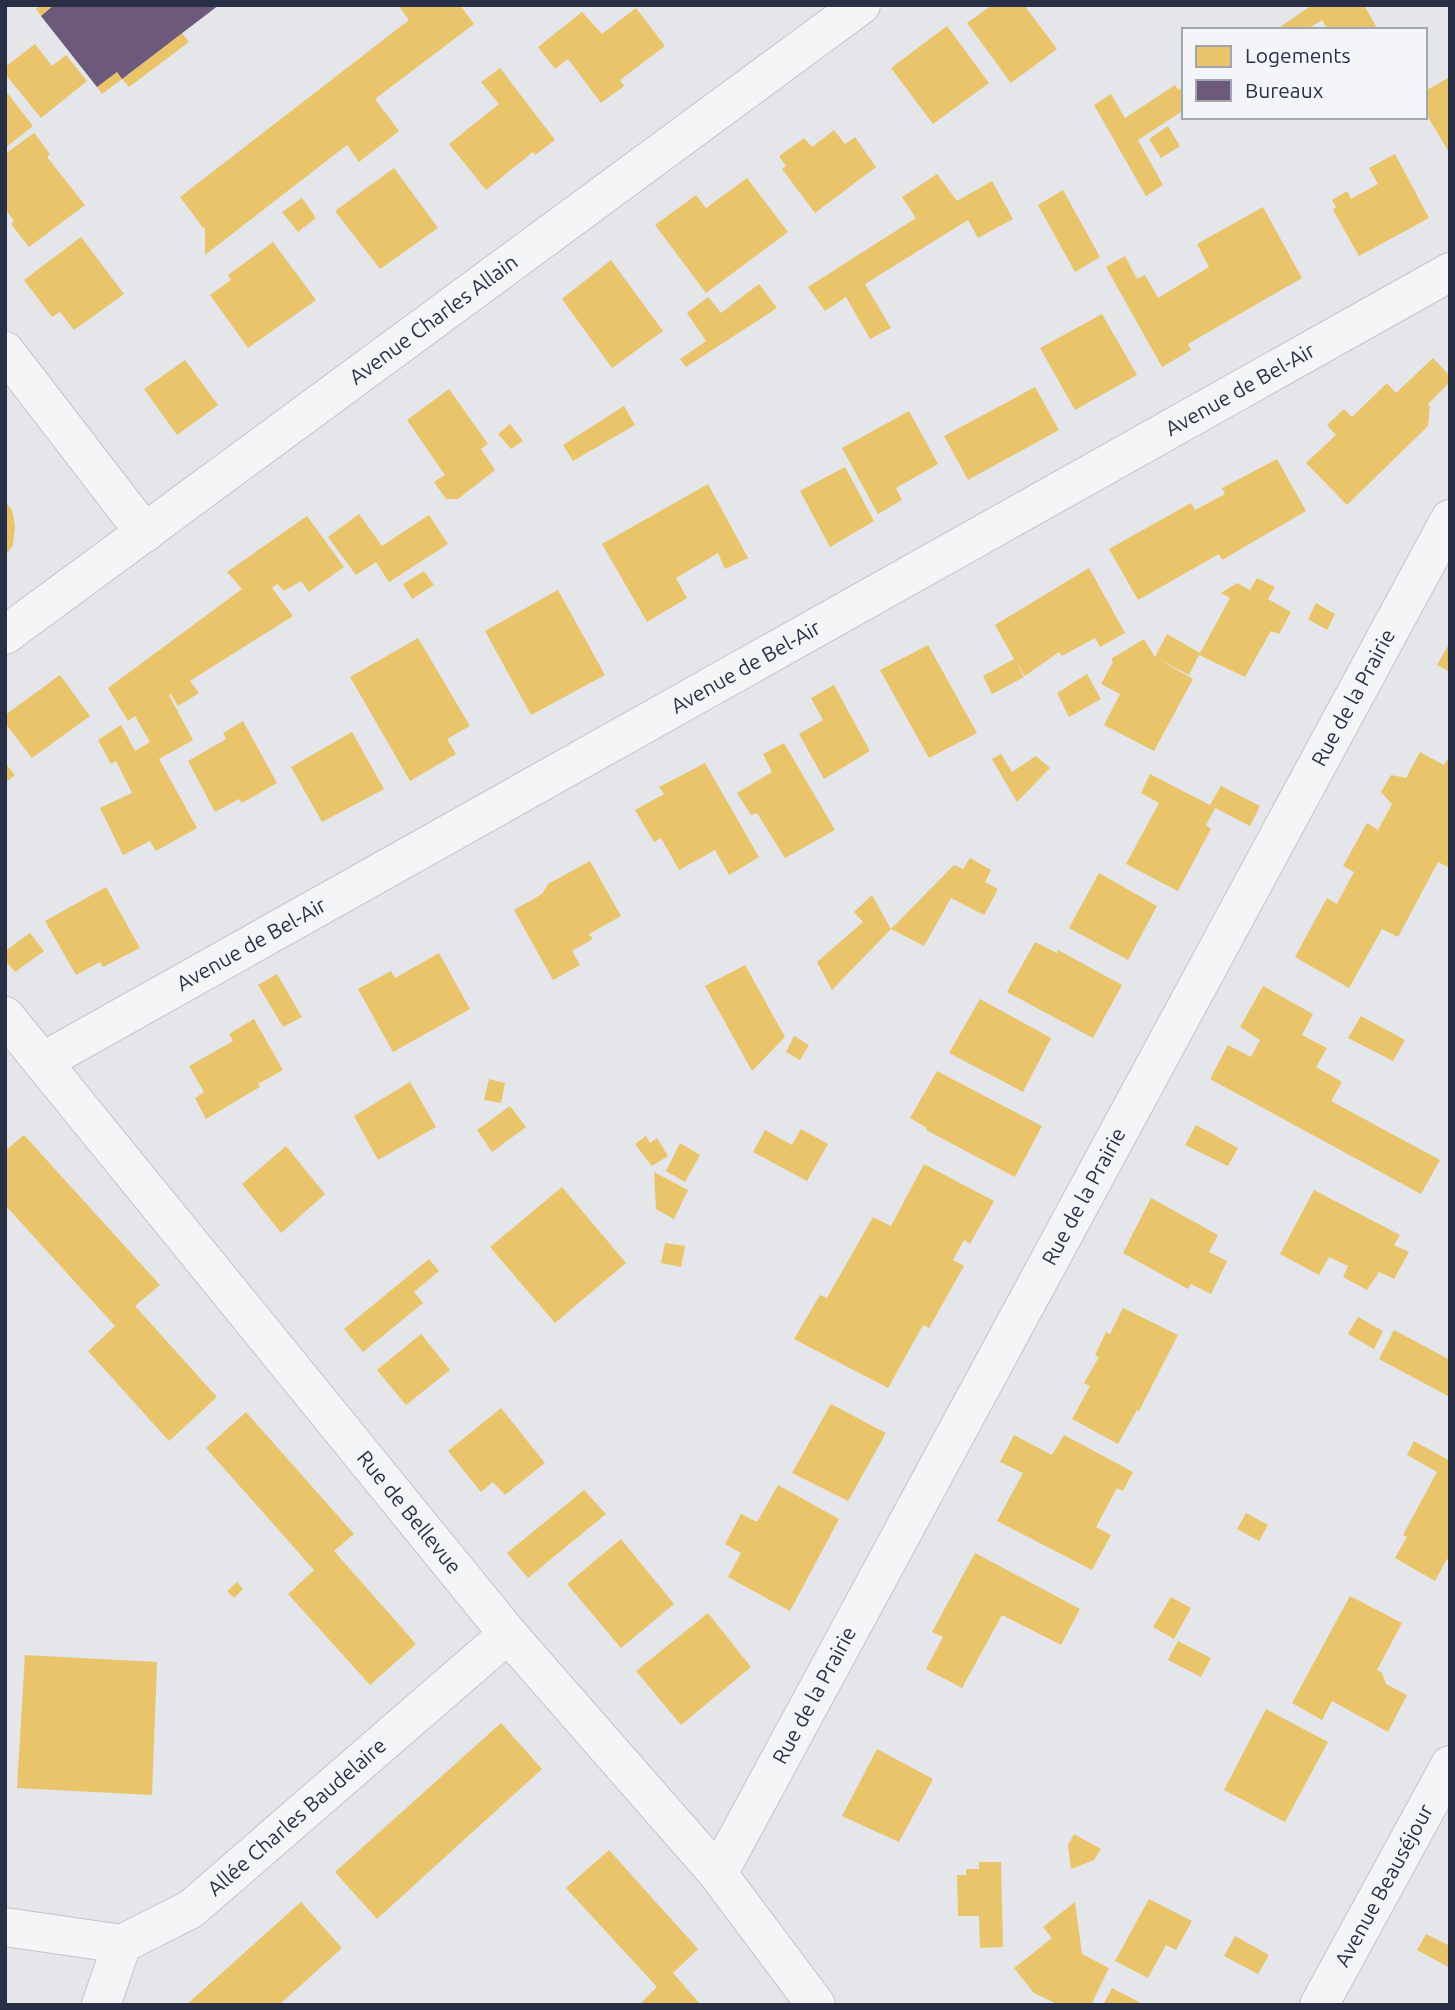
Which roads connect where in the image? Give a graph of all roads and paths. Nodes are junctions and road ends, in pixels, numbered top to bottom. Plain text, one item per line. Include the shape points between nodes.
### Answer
1 (861, 5) edge
2 (1450, 272) edge
3 (5, 351) edge
4 (1450, 519) edge
5 (145, 533) junction
6 (5, 635) edge
7 (5, 1016) edge
8 (42, 1062) junction
9 (508, 1634) junction
10 (1450, 1765) edge
11 (718, 1874) junction
12 (5, 1927) edge
13 (122, 1944) junction
14 (101, 2005) edge
15 (816, 2005) edge
16 (1319, 2005) edge

1 - 5 street, Avenue Charles Allain
2 - 8 street, Avenue de Bel-Air
3 - 5 street
4 - 11 street, Rue de la Prairie
5 - 6 street, Avenue Charles Allain
7 - 8 street, Rue de Bellevue
8 - 9 street, Rue de Bellevue
9 - 11 street, Rue de Bellevue
9 - 13 street, Allée Charles Baudelaire via 191,1909
10 - 16 street, Avenue Beauséjour
11 - 15 street, Rue de Bellevue
12 - 13 street
13 - 14 street

